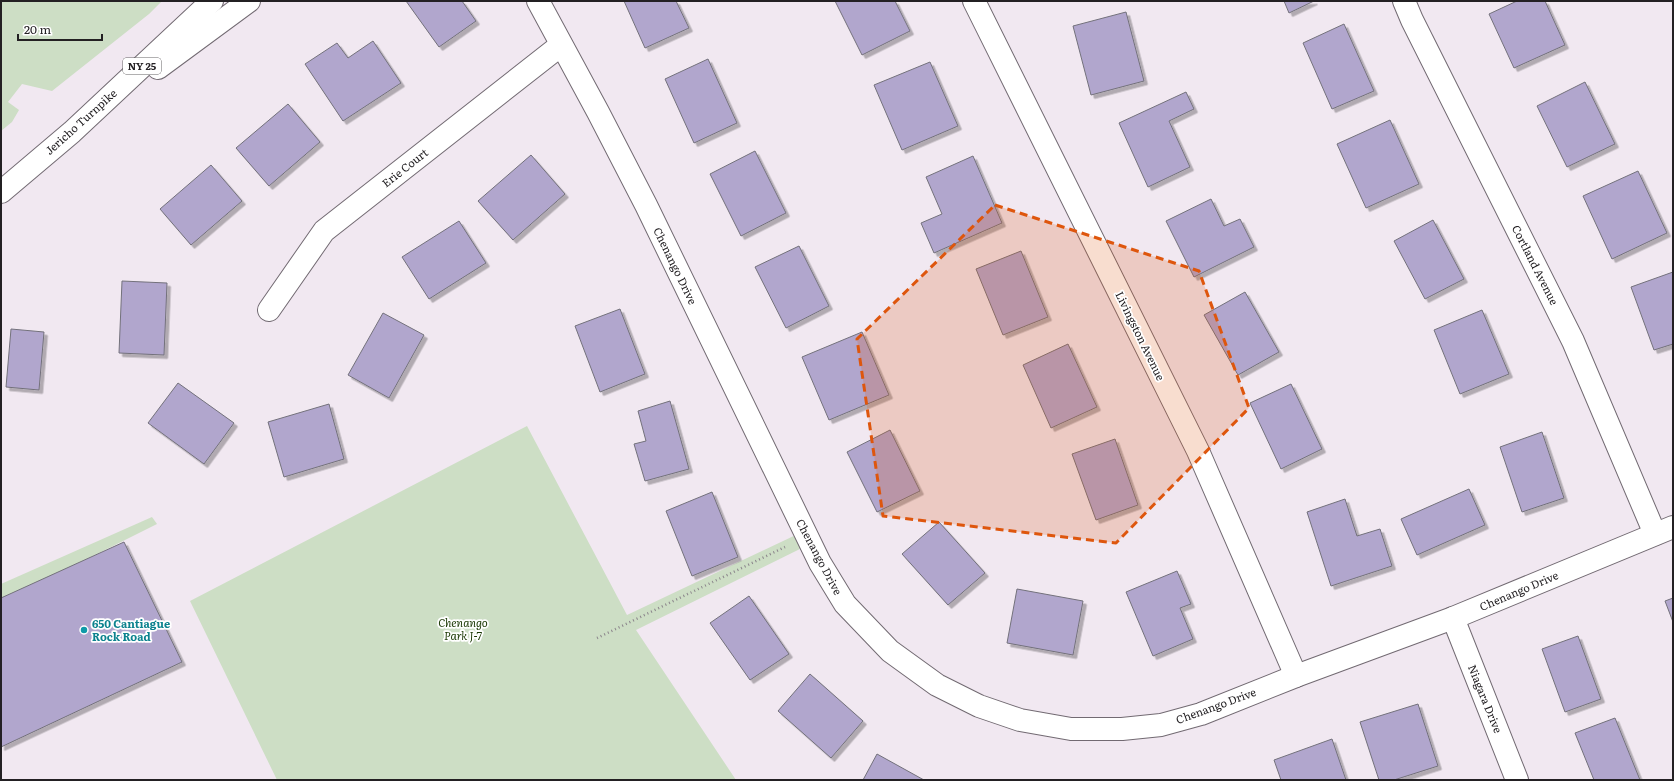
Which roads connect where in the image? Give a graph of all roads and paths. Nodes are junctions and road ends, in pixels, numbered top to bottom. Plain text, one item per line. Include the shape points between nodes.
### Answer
1 (212, 1) edge
2 (249, 1) edge
3 (538, 1) edge
4 (974, 1) edge
5 (1404, 1) edge
6 (561, 44) junction
7 (72, 132) junction
8 (1, 192) edge
9 (269, 310) dead end
10 (1664, 530) edge
11 (807, 536) junction
12 (1453, 618) junction
13 (597, 638) dead end
14 (1296, 676) junction
15 (1517, 780) edge

1 - 7 street, Jericho Turnpike / NY 25
2 - 7 street
3 - 6 street, Chenango Drive
4 - 14 street, Livingston Avenue via 1198,451
5 - 10 street, Cortland Avenue via 1573,340
6 - 9 street, Erie Court via 324,231
6 - 11 street, Chenango Drive via 646,205
7 - 8 street, Jericho Turnpike / NY 25
10 - 12 street, Chenango Drive
11 - 13 path
11 - 14 street, Chenango Drive via 845,604 890,651 937,685 979,706 1020,720 1071,729 1122,729 1161,725 1200,714
12 - 14 street, Chenango Drive
12 - 15 street, Niagara Drive

